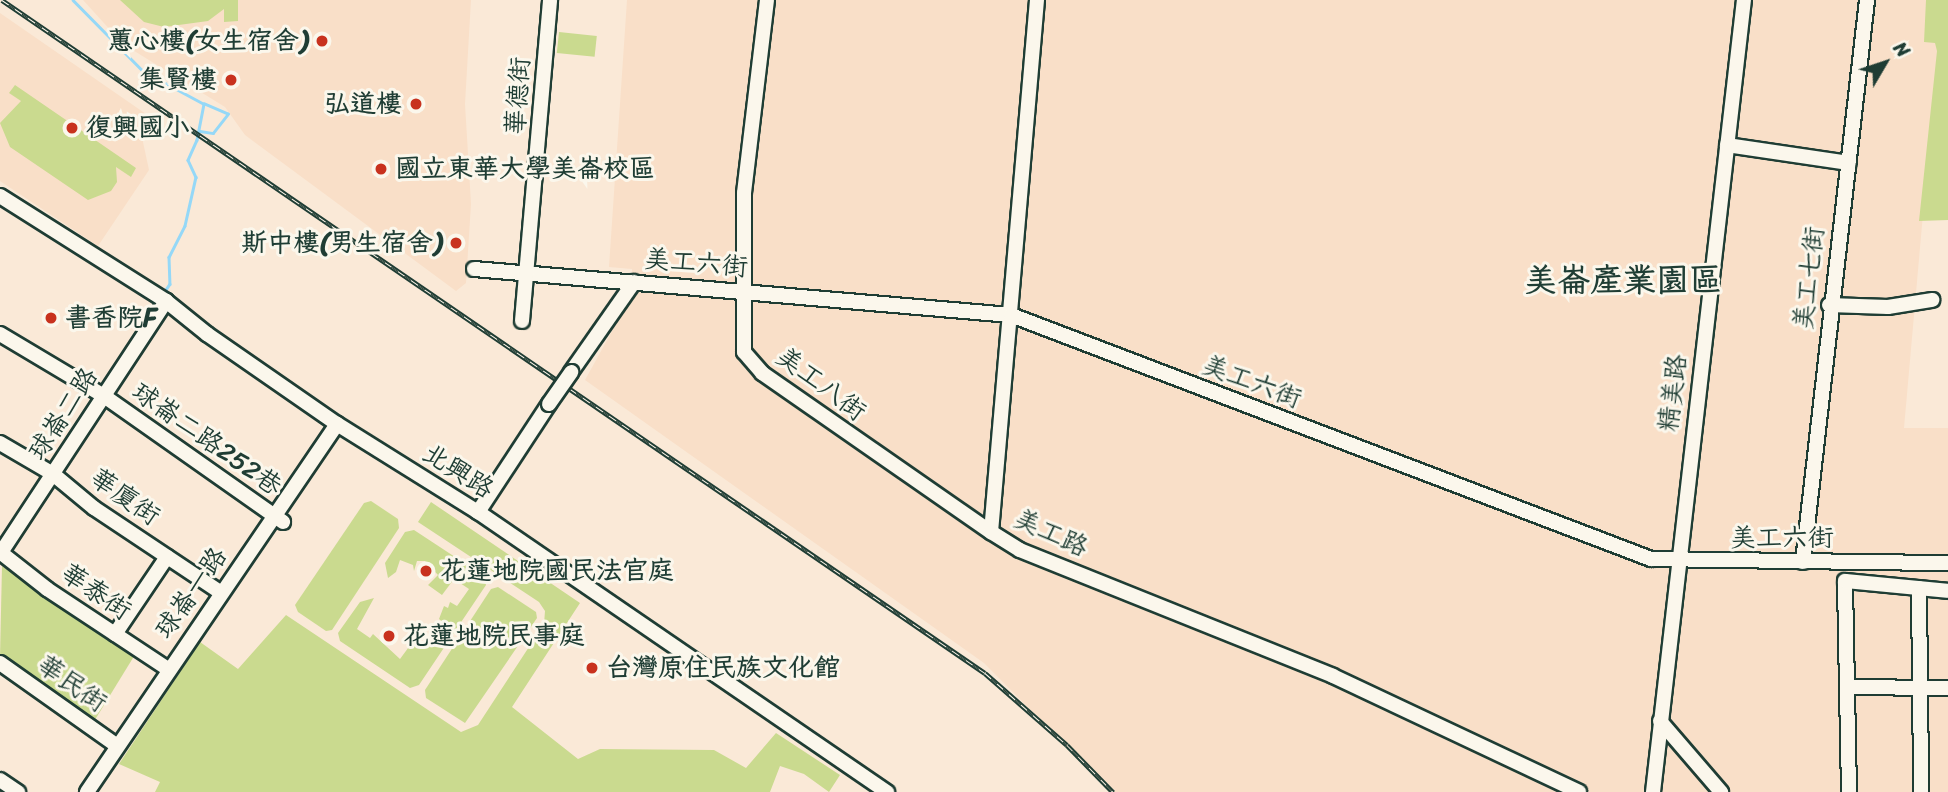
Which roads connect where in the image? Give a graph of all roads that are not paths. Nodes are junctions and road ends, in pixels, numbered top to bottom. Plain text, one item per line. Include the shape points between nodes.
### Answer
1 (550, 0) edge
2 (767, 0) edge
3 (1037, 0) edge
4 (1744, 0) edge
5 (1867, 0) edge
6 (1727, 145) junction
7 (1849, 163) junction
8 (0, 196) edge
9 (474, 270) dead end
10 (529, 274) junction
11 (634, 282) junction
12 (745, 291) junction
13 (1932, 300) dead end
14 (166, 301) junction
15 (1829, 305) junction
16 (1011, 315) junction
17 (522, 321) dead end
18 (0, 334) edge
19 (104, 396) junction
20 (337, 424) junction
21 (0, 443) edge
22 (53, 474) junction
23 (478, 512) junction
24 (279, 519) junction
25 (991, 532) junction
26 (0, 553) edge
27 (167, 557) junction
28 (1803, 562) junction
29 (1677, 563) junction
30 (1948, 563) edge
31 (1919, 588) junction
32 (1948, 591) edge
33 (220, 592) junction
34 (115, 634) junction
35 (0, 663) edge
36 (168, 669) junction
37 (1847, 687) junction
38 (1920, 688) junction
39 (1948, 688) edge
40 (1660, 721) junction
41 (116, 746) junction
42 (0, 780) edge
43 (18, 792) edge
44 (87, 792) edge
45 (887, 792) edge
46 (1578, 792) edge
47 (1653, 792) edge
48 (1721, 792) edge
49 (1849, 792) edge
50 (1921, 792) edge

1 - 10 street, 華德街
2 - 12 street, 美工八街 via 744,193
3 - 16 street, 美工路
4 - 6 street, 精美路
5 - 7 street, 美工七街
6 - 7 street
6 - 29 street, 精美路
7 - 15 street, 美工七街
8 - 14 street, 北興路
9 - 10 street, 美工六街
10 - 11 street, 美工六街
10 - 17 street, 華德街
11 - 12 street, 美工六街
11 - 23 street, bridge
12 - 16 street, 美工六街
12 - 25 street, 美工八街 via 744,352 762,373
13 - 15 street via 1888,307
14 - 19 street, 球崙二路
14 - 20 street, 北興路
15 - 28 street, 美工七街
16 - 25 street, 美工路
16 - 29 street, 美工六街 via 1651,559
18 - 19 street, 球崙二路252巷
19 - 22 street, 球崙二路
19 - 24 street, 球崙二路252巷
20 - 23 street, 北興路
20 - 24 street, 球崙一路
21 - 22 street, 華廈街
22 - 26 street, 球崙二路
22 - 27 street, 華廈街
23 - 45 street, 北興路
24 - 33 street, 球崙一路
25 - 46 street, 美工路 via 1020,550 1334,676
26 - 34 street, 華泰街
27 - 33 street, 華廈街
27 - 34 street
28 - 29 street, 美工六街
28 - 30 street, 美工六街
29 - 40 street, 精美路
31 - 32 street
31 - 37 street via 1845,581
31 - 38 street
33 - 36 street, 球崙一路
34 - 36 street, 華泰街
35 - 41 street, 華民街
36 - 41 street, 球崙一路
37 - 38 street
37 - 49 street
38 - 39 street
38 - 50 street
40 - 47 street, 精美路
40 - 48 street
41 - 44 street, 球崙一路
42 - 43 street

